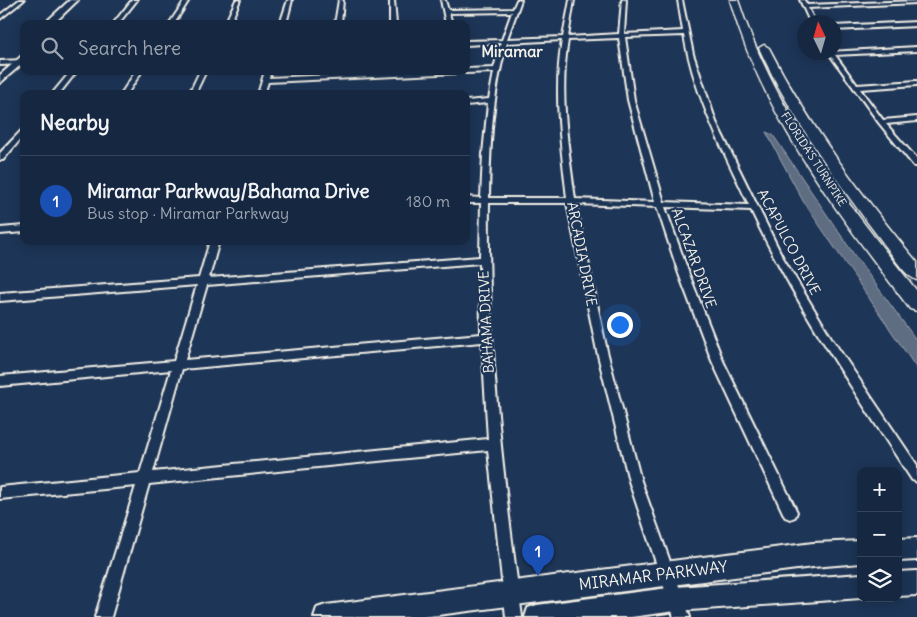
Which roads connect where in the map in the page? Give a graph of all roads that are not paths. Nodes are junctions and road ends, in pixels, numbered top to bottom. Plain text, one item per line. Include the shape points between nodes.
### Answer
1 (22, 0) edge
2 (74, 0) edge
3 (83, 0) edge
4 (135, 0) edge
5 (186, 0) edge
6 (238, 0) edge
7 (290, 0) edge
8 (341, 0) edge
9 (392, 0) edge
10 (443, 0) edge
11 (572, 0) edge
12 (624, 0) edge
13 (680, 0) edge
14 (734, 0) edge
15 (802, 0) edge
16 (917, 2) edge
17 (517, 5) edge
18 (805, 7) junction
19 (0, 9) edge
20 (11, 9) junction
21 (446, 12) junction
22 (809, 15) edge
23 (0, 17) edge
24 (52, 20) edge
25 (62, 20) edge
26 (118, 20) edge
27 (174, 20) edge
28 (229, 20) edge
29 (283, 20) edge
30 (338, 20) edge
31 (393, 20) edge
32 (448, 20) edge
33 (917, 24) edge
34 (842, 28) edge
35 (685, 33) junction
36 (623, 36) junction
37 (565, 39) junction
38 (760, 39) dead end
39 (505, 41) junction
40 (470, 43) edge
41 (20, 49) edge
42 (917, 49) edge
43 (842, 52) edge
44 (20, 60) edge
45 (835, 60) edge
46 (20, 62) edge
47 (2, 64) edge
48 (497, 70) junction
49 (470, 71) edge
50 (71, 75) edge
51 (136, 75) edge
52 (201, 75) edge
53 (267, 75) edge
54 (373, 75) edge
55 (0, 80) edge
56 (265, 80) junction
57 (917, 83) edge
58 (854, 87) junction
59 (58, 90) edge
60 (127, 90) edge
61 (194, 90) edge
62 (261, 90) edge
63 (492, 102) junction
64 (470, 103) edge
65 (917, 119) edge
66 (881, 122) junction
67 (20, 135) edge
68 (0, 158) edge
69 (917, 164) edge
70 (485, 199) junction
71 (470, 200) edge
72 (571, 200) junction
73 (659, 203) junction
74 (755, 208) junction
75 (20, 230) edge
76 (0, 231) edge
77 (215, 245) edge
78 (483, 260) junction
79 (917, 274) edge
80 (203, 282) junction
81 (0, 297) edge
82 (917, 304) edge
83 (485, 338) junction
84 (178, 365) junction
85 (0, 381) edge
86 (494, 444) junction
87 (917, 476) edge
88 (146, 478) junction
89 (0, 493) edge
90 (790, 512) dead end
91 (917, 549) edge
92 (902, 550) edge
93 (857, 552) edge
94 (667, 574) junction
95 (917, 583) edge
96 (902, 584) edge
97 (857, 586) edge
98 (511, 592) junction
99 (679, 608) edge
100 (103, 617) edge
101 (326, 617) edge
102 (514, 617) edge
103 (537, 617) edge

1 - 20 street
2 - 24 street
3 - 25 street
4 - 26 street
5 - 27 street
6 - 28 street
7 - 29 street
8 - 30 street
9 - 31 street
10 - 21 street
11 - 37 street, ARCADIA DRIVE
12 - 36 street, ALCAZAR DRIVE
13 - 35 street, ACAPULCO DRIVE
14 - 82 highway, FLORIDA'S TURNPIKE via 752,53 781,108 834,191
15 - 18 street
16 - 18 street
17 - 21 street
17 - 39 street, BAHAMA DRIVE
18 - 22 street
19 - 20 street
20 - 23 street
21 - 32 street
33 - 34 street
35 - 36 street
35 - 74 street, ACAPULCO DRIVE via 713,122
36 - 37 street
36 - 73 street, ALCAZAR DRIVE via 635,118
37 - 39 street
37 - 72 street, ARCADIA DRIVE via 561,65 561,112
38 - 79 highway, FLORIDA'S TURNPIKE via 811,130
39 - 40 street
39 - 48 street, BAHAMA DRIVE
41 - 47 street
42 - 43 street
44 - 47 street
45 - 58 street
46 - 55 street
48 - 49 street
48 - 63 street, BAHAMA DRIVE
50 - 59 street
51 - 60 street
52 - 61 street
53 - 56 street
54 - 56 street
56 - 62 street
57 - 58 street
58 - 66 street
63 - 64 street
63 - 70 street, BAHAMA DRIVE
65 - 66 street
66 - 69 street
67 - 68 street
70 - 71 street
70 - 72 street
70 - 78 street, BAHAMA DRIVE
72 - 73 street
72 - 94 street, ARCADIA DRIVE via 602,351 635,481
73 - 74 street
73 - 90 street, ALCAZAR DRIVE via 730,388
74 - 87 street, ACAPULCO DRIVE via 778,256 828,342
75 - 76 street
77 - 80 street
78 - 80 street
78 - 83 street, BAHAMA DRIVE
80 - 81 street
80 - 84 street
83 - 84 street
83 - 86 street, BAHAMA DRIVE
84 - 85 street
84 - 88 street
86 - 88 street
86 - 98 street, BAHAMA DRIVE
88 - 89 street
88 - 100 street
91 - 92 main road
93 - 94 main road, MIRAMAR PARKWAY
94 - 98 main road, MIRAMAR PARKWAY
94 - 99 street, ARCADIA DRIVE
95 - 96 main road
97 - 99 main road, MIRAMAR PARKWAY
98 - 101 main road, MIRAMAR PARKWAY
98 - 102 street, BAHAMA DRIVE
99 - 103 main road, MIRAMAR PARKWAY

